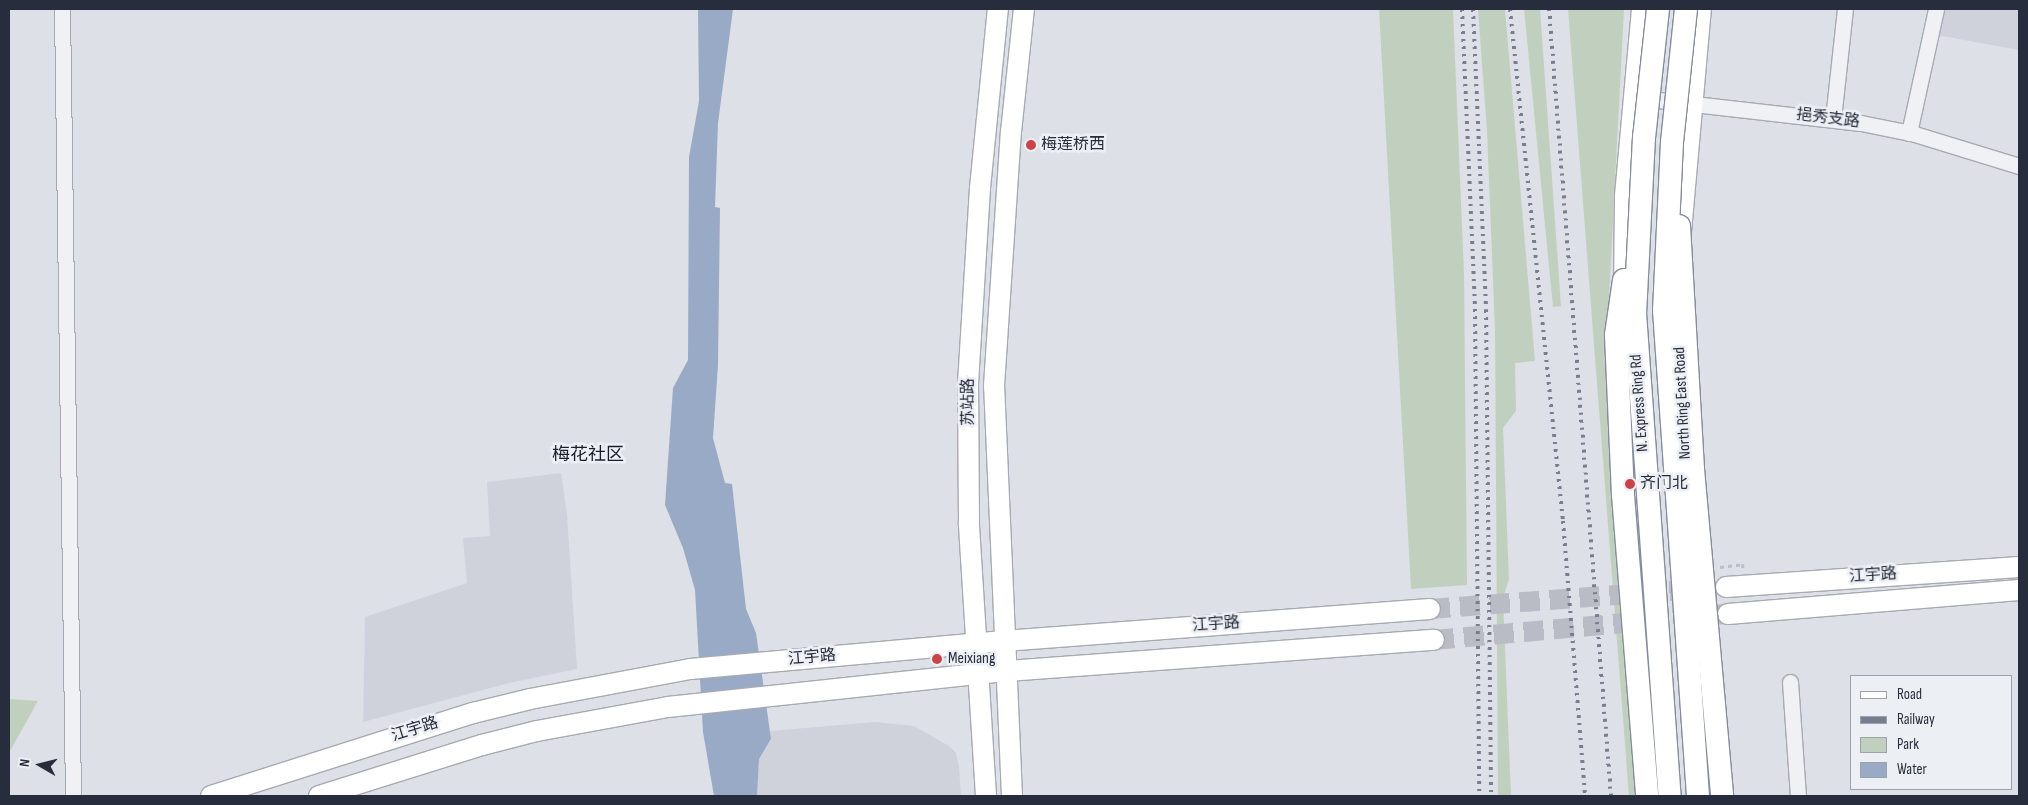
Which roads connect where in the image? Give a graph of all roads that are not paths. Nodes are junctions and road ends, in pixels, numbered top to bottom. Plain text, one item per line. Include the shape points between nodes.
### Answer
1 (62, 9) edge
2 (998, 9) edge
3 (1024, 9) edge
4 (1642, 9) edge
5 (1658, 9) edge
6 (1686, 9) edge
7 (1702, 9) edge
8 (1845, 9) edge
9 (1936, 9) edge
10 (1632, 97) junction
11 (1692, 103) junction
12 (1833, 119) junction
13 (1909, 133) junction
14 (1644, 138) junction
15 (1672, 142) junction
16 (2019, 166) edge
17 (2019, 567) edge
18 (1726, 587) dead end
19 (2019, 590) edge
20 (1430, 609) tunnel mouth
21 (1728, 614) tunnel mouth
22 (1434, 640) tunnel mouth
23 (1004, 641) junction
24 (975, 644) junction
25 (1007, 671) junction
26 (978, 674) junction
27 (1790, 682) dead end
28 (73, 796) edge
29 (211, 796) edge
30 (319, 796) edge
31 (986, 796) edge
32 (1012, 796) edge
33 (1647, 796) edge
34 (1655, 796) edge
35 (1670, 796) edge
36 (1698, 796) edge
37 (1715, 796) edge
38 (1722, 796) edge
39 (1798, 796) edge

1 - 28 street
2 - 24 main road, 苏站路 via 979,197 968,384 969,522
3 - 23 main road, 苏站路 via 1011,132 994,386
4 - 10 main road
5 - 14 highway, N. Express Ring Rd, bridge
6 - 15 highway, N. Express Ring Rd, bridge
7 - 11 main road, North Ring East Road
8 - 12 street
9 - 13 street
10 - 11 street, 挹秀支路
10 - 34 main road via 1625,196 1622,354
11 - 12 street, 挹秀支路
11 - 37 main road, North Ring East Road via 1679,254 1681,352 1687,486
12 - 13 street, 挹秀支路
13 - 16 street, 挹秀支路
14 - 33 highway, bridge via 1616,335 1623,496
14 - 35 highway, N. Express Ring Rd, bridge via 1635,312 1636,353
15 - 36 highway, N. Express Ring Rd, bridge via 1665,269 1666,353
15 - 38 highway, bridge via 1684,286 1692,469
17 - 18 main road, 江宇路
19 - 21 main road, 江宇路
20 - 23 main road, 江宇路
22 - 25 main road, 江宇路
23 - 24 main road, 江宇路
23 - 25 main road, 苏站路
24 - 26 main road, 苏站路
24 - 29 main road, 江宇路 via 690,669 530,698
25 - 26 main road, 江宇路
25 - 32 main road, 苏站路
26 - 30 main road, 江宇路 via 693,705 528,734 440,757
26 - 31 main road, 苏站路
27 - 39 street

